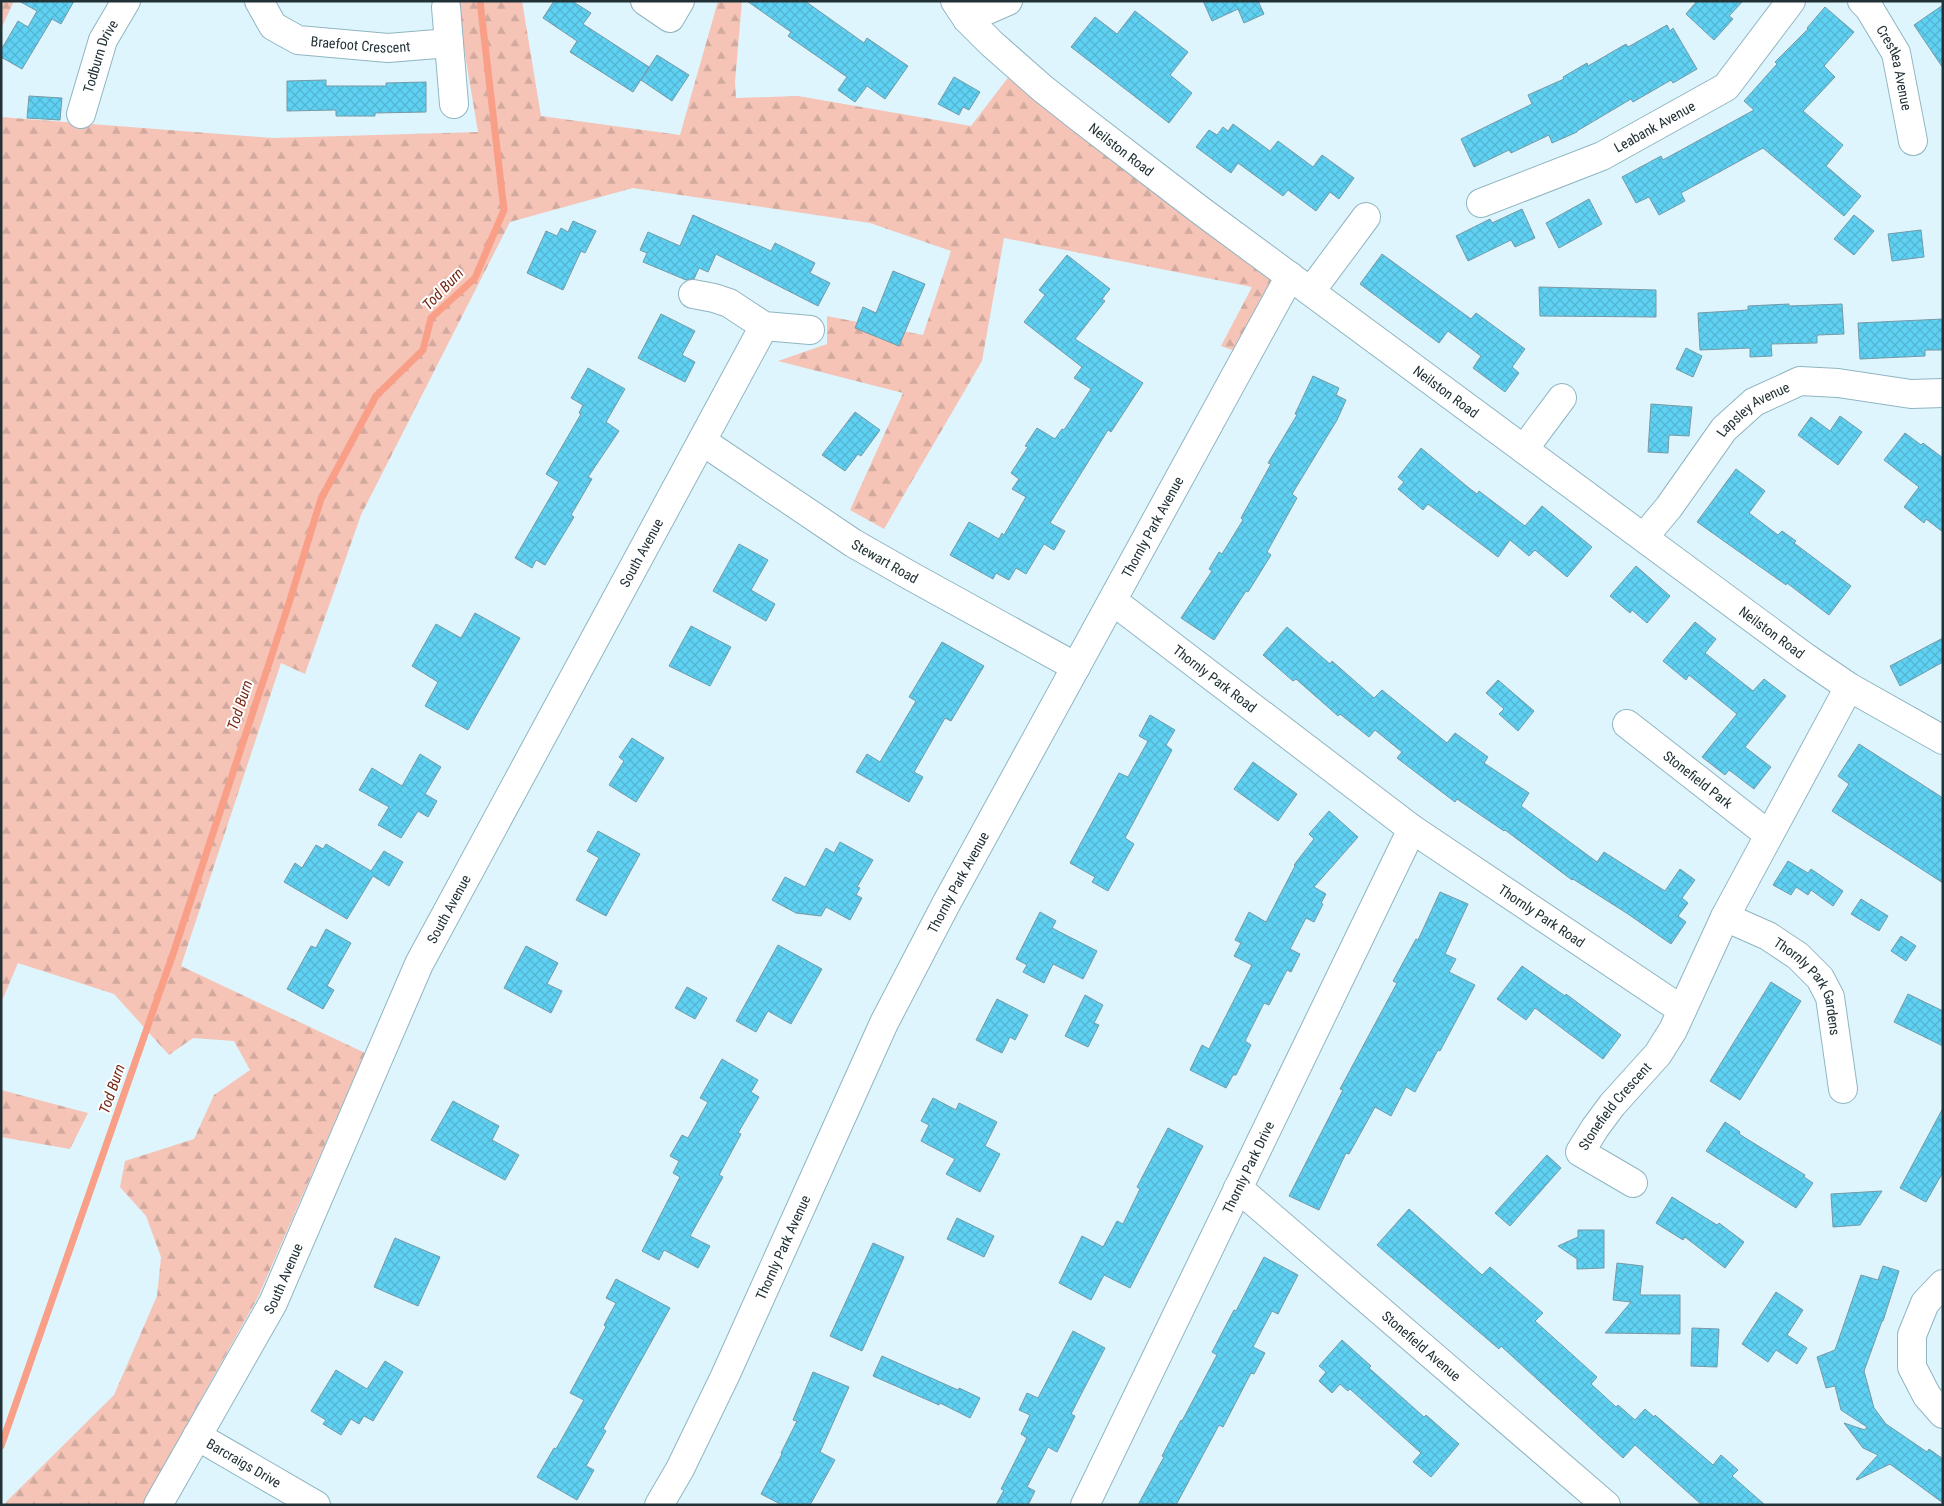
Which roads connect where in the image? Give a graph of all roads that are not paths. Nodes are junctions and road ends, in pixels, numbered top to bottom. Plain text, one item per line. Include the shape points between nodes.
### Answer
1 (126, 1) edge
2 (259, 1) edge
3 (645, 1) edge
4 (680, 1) edge
5 (1008, 1) edge
6 (1791, 1) edge
7 (1862, 1) edge
8 (446, 7) dead end
9 (961, 10) edge
10 (449, 43) junction
11 (454, 104) dead end
12 (81, 114) dead end
13 (1913, 141) dead end
14 (1481, 203) dead end
15 (1366, 217) dead end
16 (1300, 284) junction
17 (692, 294) dead end
18 (764, 326) junction
19 (810, 330) dead end
20 (1943, 393) edge
21 (1562, 398) dead end
22 (702, 441) junction
23 (1524, 449) junction
24 (1644, 538) junction
25 (1113, 601) junction
26 (1076, 667) junction
27 (1848, 687) junction
28 (1627, 724) dead end
29 (1943, 740) edge
30 (1412, 829) junction
31 (1769, 835) junction
32 (1725, 916) junction
33 (1682, 1010) junction
34 (1843, 1089) dead end
35 (1633, 1183) dead end
36 (1238, 1188) junction
37 (1943, 1284) edge
38 (1943, 1414) edge
39 (197, 1436) junction
40 (158, 1505) edge
41 (316, 1505) edge
42 (659, 1505) edge
43 (1085, 1505) edge
44 (1606, 1505) edge

1 - 12 street, Todburn Drive via 103,40
2 - 10 street, Braefoot Crescent via 273,26 298,40 388,48
3 - 4 street via 670,18
5 - 9 street
6 - 14 street, Leabank Avenue via 1726,87 1602,156
7 - 13 street, Crestlea Avenue via 1896,53
8 - 10 street
9 - 16 street, Neilston Road via 991,43 1042,88
10 - 11 street
15 - 16 street, Thornly Park Avenue
16 - 23 street, Neilston Road
16 - 25 street, Thornly Park Avenue
17 - 18 street via 730,303
18 - 19 street
18 - 22 street, South Avenue
20 - 24 street, Lapsley Avenue via 1911,394 1800,381 1754,402 1724,429
21 - 23 street
22 - 26 street, Stewart Road via 854,542
22 - 39 street, South Avenue via 419,964 273,1302
23 - 24 street, Neilston Road
24 - 27 street, Neilston Road
25 - 26 street, Thornly Park Avenue
25 - 30 street, Thornly Park Road
26 - 42 street, Thornly Park Avenue via 884,1023 725,1376
27 - 29 street, Neilston Road
27 - 31 street
28 - 31 street, Stonefield Park
30 - 33 street, Thornly Park Road
30 - 36 street, Thornly Park Drive
31 - 32 street
32 - 33 street
32 - 34 street, Thornly Park Gardens via 1768,936 1798,956 1820,978 1830,997
33 - 35 street, Stonefield Crescent via 1674,1030 1658,1054 1612,1105 1580,1152
36 - 43 street, Thornly Park Drive
36 - 44 street, Stonefield Avenue
37 - 38 street via 1925,1303 1912,1335 1912,1367 1927,1396
39 - 40 street, South Avenue
39 - 41 street, Barcraigs Drive

